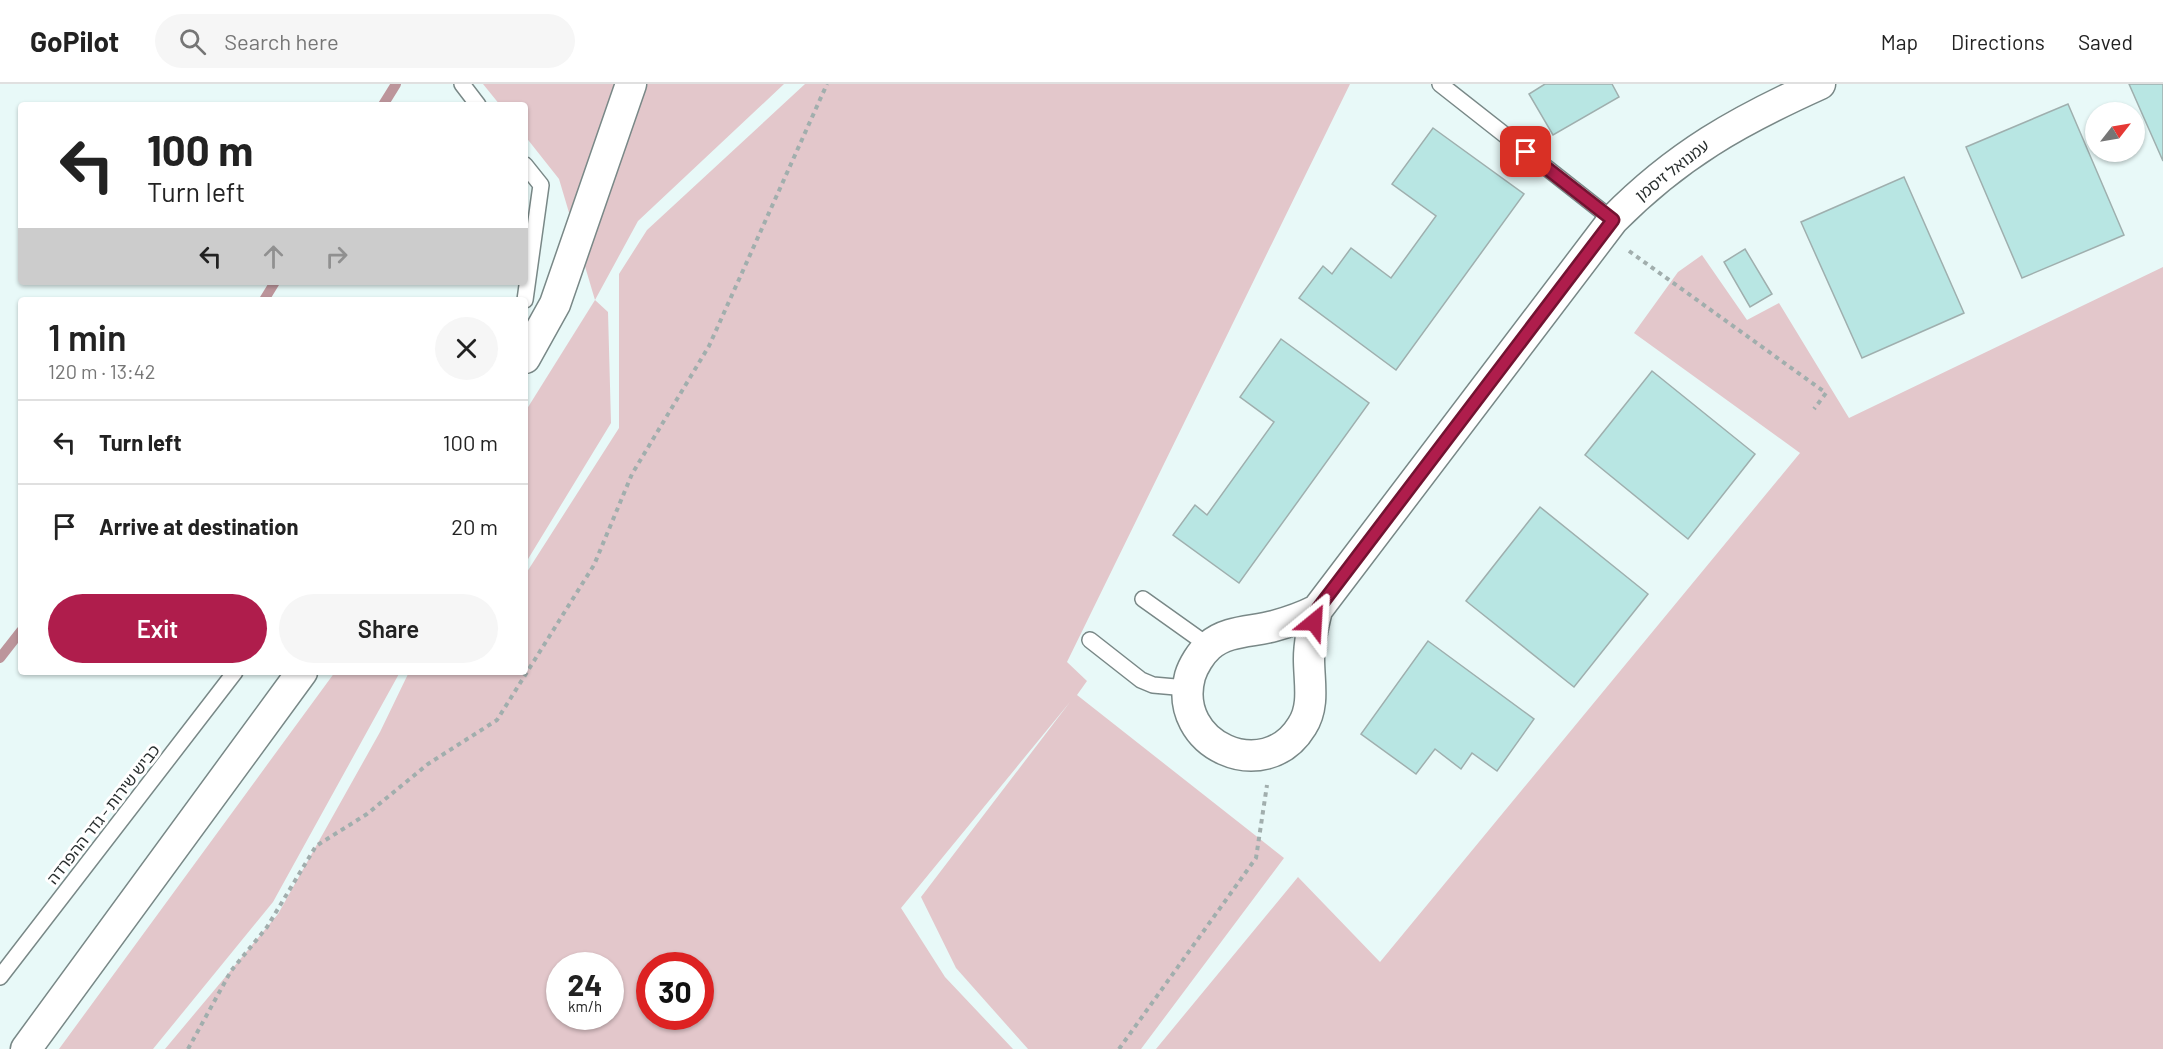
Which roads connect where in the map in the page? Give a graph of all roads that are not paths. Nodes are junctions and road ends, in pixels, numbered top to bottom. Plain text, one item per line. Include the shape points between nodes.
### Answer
1 (462, 84) edge
2 (631, 84) edge
3 (1440, 84) edge
4 (1820, 84) edge
5 (476, 102) edge
6 (528, 169) edge
7 (1608, 226) junction
8 (528, 278) edge
9 (528, 353) edge
10 (1143, 599) dead end
11 (1317, 610) junction
12 (1090, 640) dead end
13 (1209, 646) junction
14 (233, 675) edge
15 (300, 675) edge
16 (1187, 688) junction
17 (0, 977) edge
18 (26, 1049) edge

1 - 5 lane
2 - 9 street via 555,304
3 - 7 lane
4 - 7 street, עמנואל זיסמן via 1758,112 1707,142 1648,184
6 - 8 lane via 541,185
7 - 11 street, עמנואל זיסמן
10 - 13 lane
11 - 13 street via 1272,627 1227,635
11 - 16 street via 1310,652 1310,706 1302,726 1288,742 1271,752 1250,756 1228,753 1198,729 1189,710
12 - 16 lane via 1140,680
13 - 16 street via 1193,667
14 - 17 lane, כביש שירות - גדר ההפרדה
15 - 18 street

